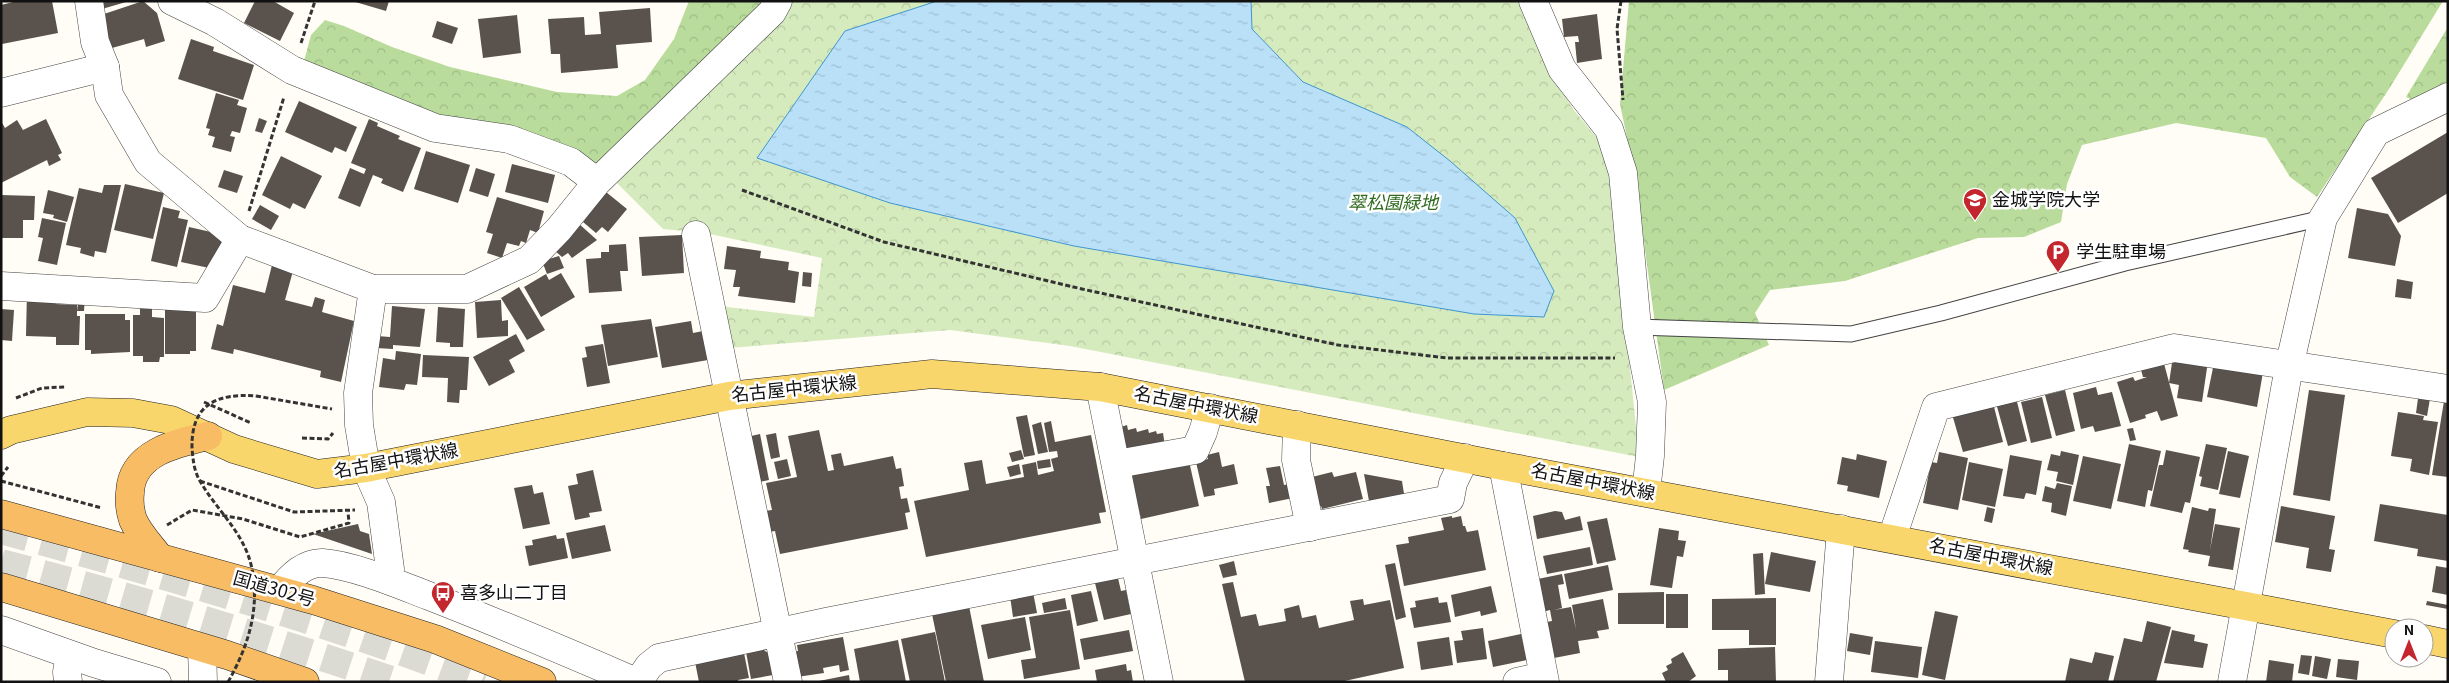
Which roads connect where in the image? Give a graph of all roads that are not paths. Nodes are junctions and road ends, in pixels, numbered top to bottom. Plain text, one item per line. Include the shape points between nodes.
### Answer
1 (89, 1) edge
2 (172, 1) edge
3 (778, 1) edge
4 (1533, 1) edge
5 (105, 67) junction
6 (1, 93) edge
7 (2448, 97) edge
8 (597, 182) junction
9 (2323, 218) junction
10 (696, 235) dead end
11 (240, 239) junction
12 (1, 286) edge
13 (373, 289) junction
14 (1637, 326) junction
15 (2289, 366) junction
16 (1100, 386) junction
17 (2448, 388) edge
18 (729, 396) junction
19 (1210, 408) junction
20 (1297, 425) junction
21 (1, 436) edge
22 (208, 436) junction
23 (1465, 458) junction
24 (1116, 464) junction
25 (1503, 466) junction
26 (366, 468) junction
27 (1646, 492) junction
28 (1, 514) edge
29 (1310, 527) junction
30 (1841, 529) junction
31 (1892, 538) junction
32 (160, 558) junction
33 (1134, 560) junction
34 (388, 580) junction
35 (1, 587) edge
36 (280, 590) junction
37 (2245, 606) junction
38 (1, 630) edge
39 (2384, 632) edge
40 (779, 634) junction
41 (2434, 641) edge
42 (2448, 644) edge
43 (202, 648) junction
44 (70, 655) junction
45 (1544, 679) edge
46 (68, 682) edge
47 (157, 682) edge
48 (203, 682) edge
49 (305, 682) edge
50 (542, 682) edge
51 (637, 682) edge
52 (788, 682) edge
53 (1159, 682) edge
54 (1517, 682) edge
55 (1829, 682) edge
56 (2232, 682) edge

1 - 5 street via 95,42
2 - 8 street via 215,22 292,70 435,128 509,139 571,162
3 - 8 street via 772,12
4 - 14 street via 1562,69 1609,129 1622,172
5 - 6 street
5 - 11 street via 109,95 148,162
7 - 9 street via 2376,132
8 - 13 street via 529,260 467,289
9 - 14 lane via 2126,263 1851,334
9 - 15 street
10 - 18 street
11 - 12 street via 205,298
11 - 13 street
13 - 26 street via 358,393
14 - 27 street via 1652,402
15 - 17 street
15 - 31 street via 2174,348 1936,406
15 - 37 street
16 - 18 main road, 名古屋中環状線 via 932,374
16 - 19 main road, 名古屋中環状線
16 - 24 street
18 - 26 main road, 名古屋中環状線
18 - 40 street
19 - 20 main road, 名古屋中環状線
19 - 24 street via 1195,450
20 - 23 main road, 名古屋中環状線
20 - 29 street via 1296,460
21 - 22 main road, 名古屋中環状線 via 11,430 87,412 133,413 171,420
22 - 26 main road, 名古屋中環状線 via 234,449 317,474
22 - 32 highway via 161,449 136,470 130,487 129,505 139,531
23 - 25 main road, 名古屋中環状線
23 - 29 street via 1453,483 1450,499
24 - 33 street
25 - 27 main road, 名古屋中環状線
25 - 45 street
26 - 34 street via 381,502 390,569
27 - 30 main road, 名古屋中環状線
28 - 32 highway, 国道302号
29 - 33 street
30 - 31 main road, 名古屋中環状線
30 - 55 street
31 - 37 main road, 名古屋中環状線
32 - 36 highway, 国道302号
33 - 40 street
33 - 53 street
34 - 36 street via 322,563 306,567 292,576
34 - 51 street
35 - 43 highway
36 - 50 highway, 国道302号 via 435,639
37 - 39 main road, 名古屋中環状線
37 - 56 street
38 - 44 street
40 - 51 street via 659,658
40 - 52 street
41 - 42 main road
43 - 48 street
43 - 49 highway
44 - 46 street
44 - 47 street
45 - 54 street

